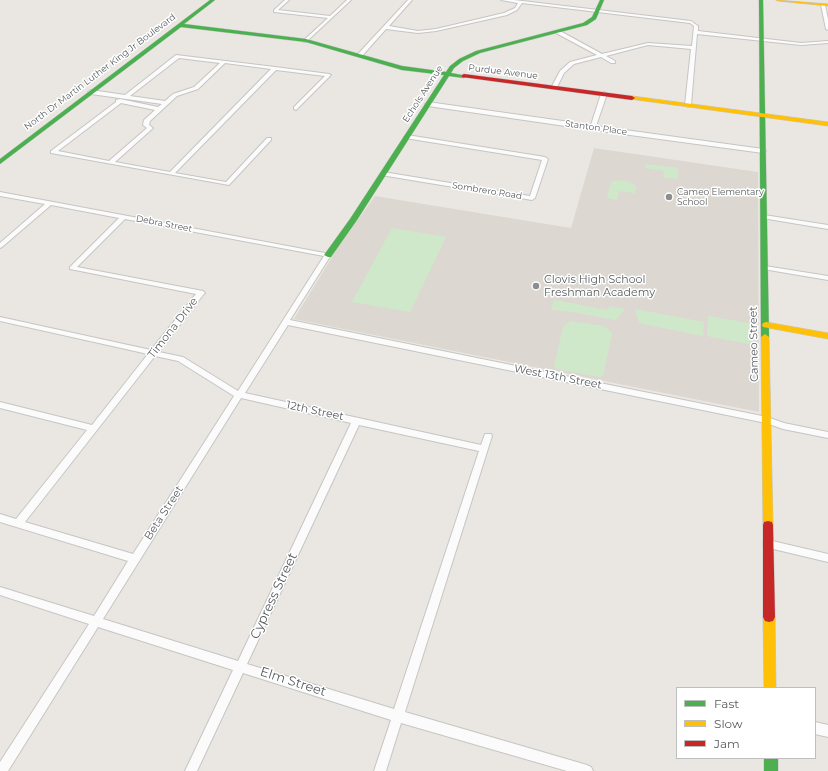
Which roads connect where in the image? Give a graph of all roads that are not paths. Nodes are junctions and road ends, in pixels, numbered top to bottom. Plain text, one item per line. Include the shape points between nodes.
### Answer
1 (213, 0) edge
2 (287, 0) edge
3 (349, 0) edge
4 (410, 0) edge
5 (503, 0) edge
6 (602, 0) edge
7 (761, 0) edge
8 (778, 0) edge
9 (520, 2) junction
10 (826, 5) edge
11 (598, 11) junction
12 (331, 17) junction
13 (461, 20) dead end
14 (466, 23) junction
15 (179, 25) junction
16 (385, 27) junction
17 (828, 29) edge
18 (558, 32) junction
19 (695, 32) junction
20 (762, 40) junction
21 (306, 41) junction
22 (828, 42) edge
23 (693, 48) junction
24 (360, 55) junction
25 (601, 55) junction
26 (224, 62) junction
27 (613, 62) dead end
28 (275, 68) junction
29 (447, 75) junction
30 (554, 88) junction
31 (88, 94) junction
32 (604, 94) junction
33 (126, 97) junction
34 (120, 102) junction
35 (165, 103) junction
36 (428, 104) junction
37 (688, 105) junction
38 (296, 108) dead end
39 (159, 109) junction
40 (763, 116) junction
41 (828, 124) edge
42 (593, 128) junction
43 (407, 136) junction
44 (269, 139) dead end
45 (763, 151) junction
46 (0, 162) edge
47 (110, 163) junction
48 (171, 174) junction
49 (383, 174) junction
50 (0, 194) edge
51 (50, 203) junction
52 (124, 217) junction
53 (764, 217) junction
54 (828, 227) edge
55 (0, 246) edge
56 (328, 255) junction
57 (765, 268) junction
58 (828, 278) edge
59 (0, 319) edge
60 (286, 322) junction
61 (766, 325) junction
62 (828, 336) edge
63 (154, 352) junction
64 (239, 395) junction
65 (0, 405) edge
66 (357, 420) junction
67 (767, 420) junction
68 (93, 428) junction
69 (828, 435) edge
70 (488, 436) dead end
71 (484, 449) junction
72 (0, 518) edge
73 (18, 523) junction
74 (768, 544) junction
75 (828, 558) edge
76 (134, 559) junction
77 (0, 591) edge
78 (94, 621) junction
79 (242, 666) junction
80 (770, 687) edge
81 (397, 716) junction
82 (816, 728) edge
83 (828, 731) edge
84 (771, 759) edge
85 (571, 769) edge
86 (1, 771) edge
87 (191, 771) edge
88 (380, 771) edge
89 (587, 771) edge
90 (771, 771) edge

1 - 15 street, North Dr Martin Luther King Jr Boulevard
2 - 12 street via 275,11
3 - 12 street
4 - 16 street
5 - 9 street
6 - 11 street, Echols Avenue
7 - 20 street, Cameo Street
8 - 10 street
9 - 11 street
9 - 14 street via 516,9 505,14
10 - 17 street
11 - 18 street, Echols Avenue via 594,18 585,24
11 - 19 street via 685,20 696,26
12 - 21 street
13 - 14 street
14 - 16 street via 418,32
15 - 21 street, Purdue Avenue
15 - 31 street, North Dr Martin Luther King Jr Boulevard
16 - 24 street
18 - 25 street
18 - 29 street, Echols Avenue via 478,52 461,60
19 - 20 street
19 - 23 street
20 - 22 street via 801,44
20 - 40 street, Cameo Street
21 - 24 street, Purdue Avenue
23 - 25 street via 653,44
23 - 37 street
24 - 29 street, Purdue Avenue via 402,68
25 - 27 street
25 - 30 street via 572,63 562,72
26 - 28 street
26 - 33 street via 178,56
26 - 35 street via 196,88 174,95
28 - 38 street via 329,75
28 - 48 street
29 - 30 street, Purdue Avenue
29 - 36 street, Echols Avenue
30 - 32 street, Purdue Avenue
31 - 33 street
31 - 34 street
31 - 46 street, North Dr Martin Luther King Jr Boulevard
32 - 37 street, Purdue Avenue
32 - 42 street
33 - 35 street
34 - 39 street
34 - 47 street via 53,152
35 - 39 street
36 - 42 street, Stanton Place
36 - 43 street, Echols Avenue
37 - 40 street, Purdue Avenue
39 - 47 street via 147,120 146,125 150,128
40 - 41 street, Purdue Avenue
40 - 45 street, Cameo Street
42 - 45 street, Stanton Place
43 - 49 street, Echols Avenue
43 - 49 street, Sombrero Road via 545,159 532,198
44 - 48 street via 226,184
45 - 53 street, Cameo Street
47 - 48 street
49 - 56 street, Echols Avenue
50 - 51 street, Debra Street
51 - 52 street, Debra Street
51 - 55 street
52 - 56 street, Debra Street
52 - 63 street, Timona Drive via 72,268 201,293
53 - 54 street
53 - 57 street, Cameo Street
56 - 60 street, Beta Street
57 - 58 street
57 - 61 street, Cameo Street
59 - 63 street, 12th Street
60 - 64 street, Beta Street
60 - 67 street, West 13th Street
61 - 62 street
61 - 67 street, Cameo Street
63 - 64 street, 12th Street via 180,359
63 - 68 street, Timona Drive
64 - 66 street, 12th Street
64 - 76 street, Beta Street
65 - 68 street
66 - 71 street, 12th Street
66 - 79 street, Cypress Street
67 - 69 street, West 13th Street via 783,426
67 - 74 street, Cameo Street
68 - 73 street, Timona Drive
70 - 71 street
71 - 81 street
72 - 73 street
73 - 76 street
74 - 75 street
74 - 80 street, Cameo Street
76 - 78 street, Beta Street
77 - 78 street, Elm Street
78 - 79 street, Elm Street
78 - 86 street, Beta Street
79 - 81 street, Elm Street
79 - 87 street, Cypress Street
81 - 85 street, Elm Street
81 - 88 street
82 - 83 street
84 - 90 street
85 - 89 street, Elm Street

